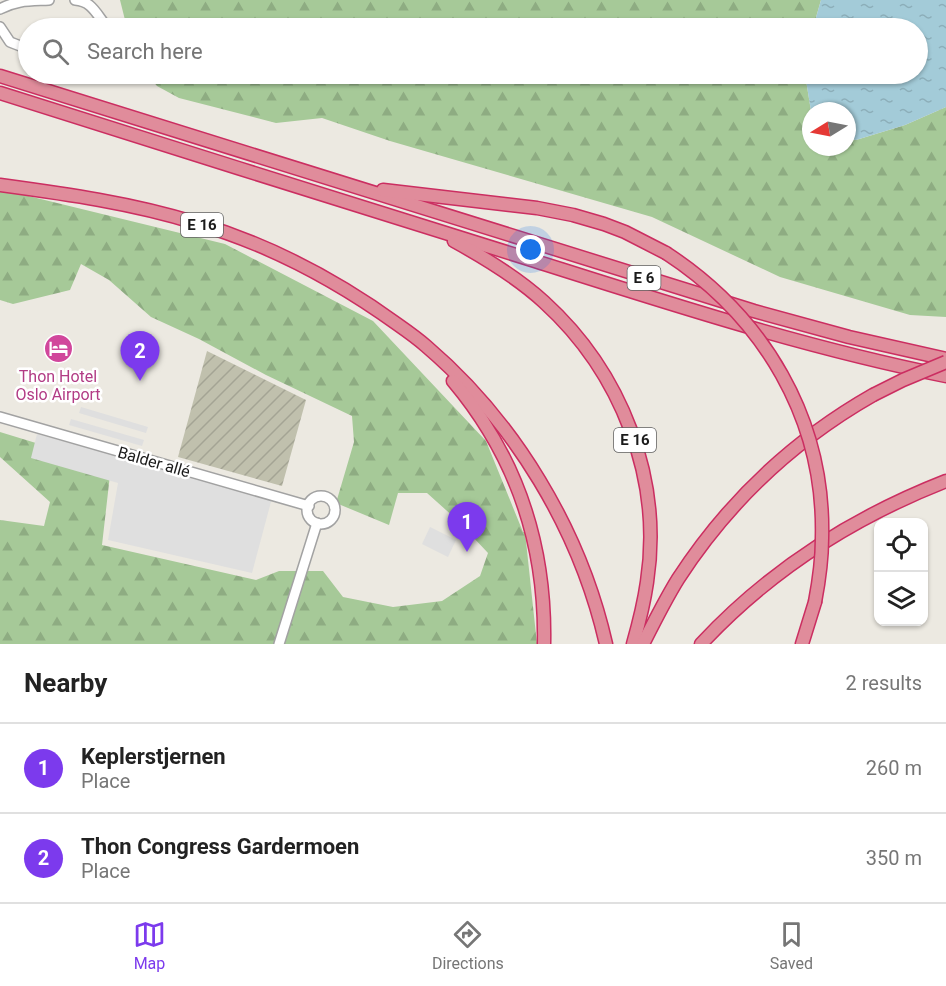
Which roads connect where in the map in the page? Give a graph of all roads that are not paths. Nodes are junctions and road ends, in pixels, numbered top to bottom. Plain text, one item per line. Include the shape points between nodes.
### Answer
1 (49, 0) edge
2 (75, 0) edge
3 (0, 9) edge
4 (100, 18) edge
5 (0, 27) edge
6 (18, 45) edge
7 (0, 76) edge
8 (18, 82) edge
9 (26, 84) edge
10 (0, 93) edge
11 (346, 184) junction
12 (0, 185) edge
13 (423, 226) junction
14 (385, 315) junction
15 (946, 361) edge
16 (946, 376) edge
17 (0, 417) edge
18 (946, 481) edge
19 (309, 506) junction
20 (317, 523) junction
21 (279, 644) edge
22 (544, 644) edge
23 (606, 644) edge
24 (633, 644) edge
25 (644, 644) edge
26 (701, 644) edge
27 (802, 644) edge

1 - 3 street via 13,2
2 - 4 street via 90,4
5 - 6 street via 9,42
7 - 8 highway, E 6
9 - 11 highway, E 6
10 - 13 highway, E 6
11 - 15 highway, E 6 via 754,311
11 - 27 highway, bridge via 537,208 614,227 666,253 740,315 780,371 812,448 820,491 822,539 815,602
12 - 14 highway, E 16 via 108,201 198,223 302,266
13 - 16 highway, E 6 via 752,328
13 - 24 highway, E 16 via 500,268 543,300 581,340 614,390 641,461 650,520 648,580
14 - 22 highway, E 16 via 450,377 477,411 512,474 539,562
14 - 23 highway, E 16 via 425,345 468,386 531,467 572,544
15 - 25 highway, bridge via 873,395 829,422 771,468 736,503 691,560
17 - 19 street, Balder allé
18 - 26 highway via 874,513 812,550 760,589
19 - 20 street via 310,518
19 - 20 street via 315,498 323,496 334,504 332,519
20 - 21 street

